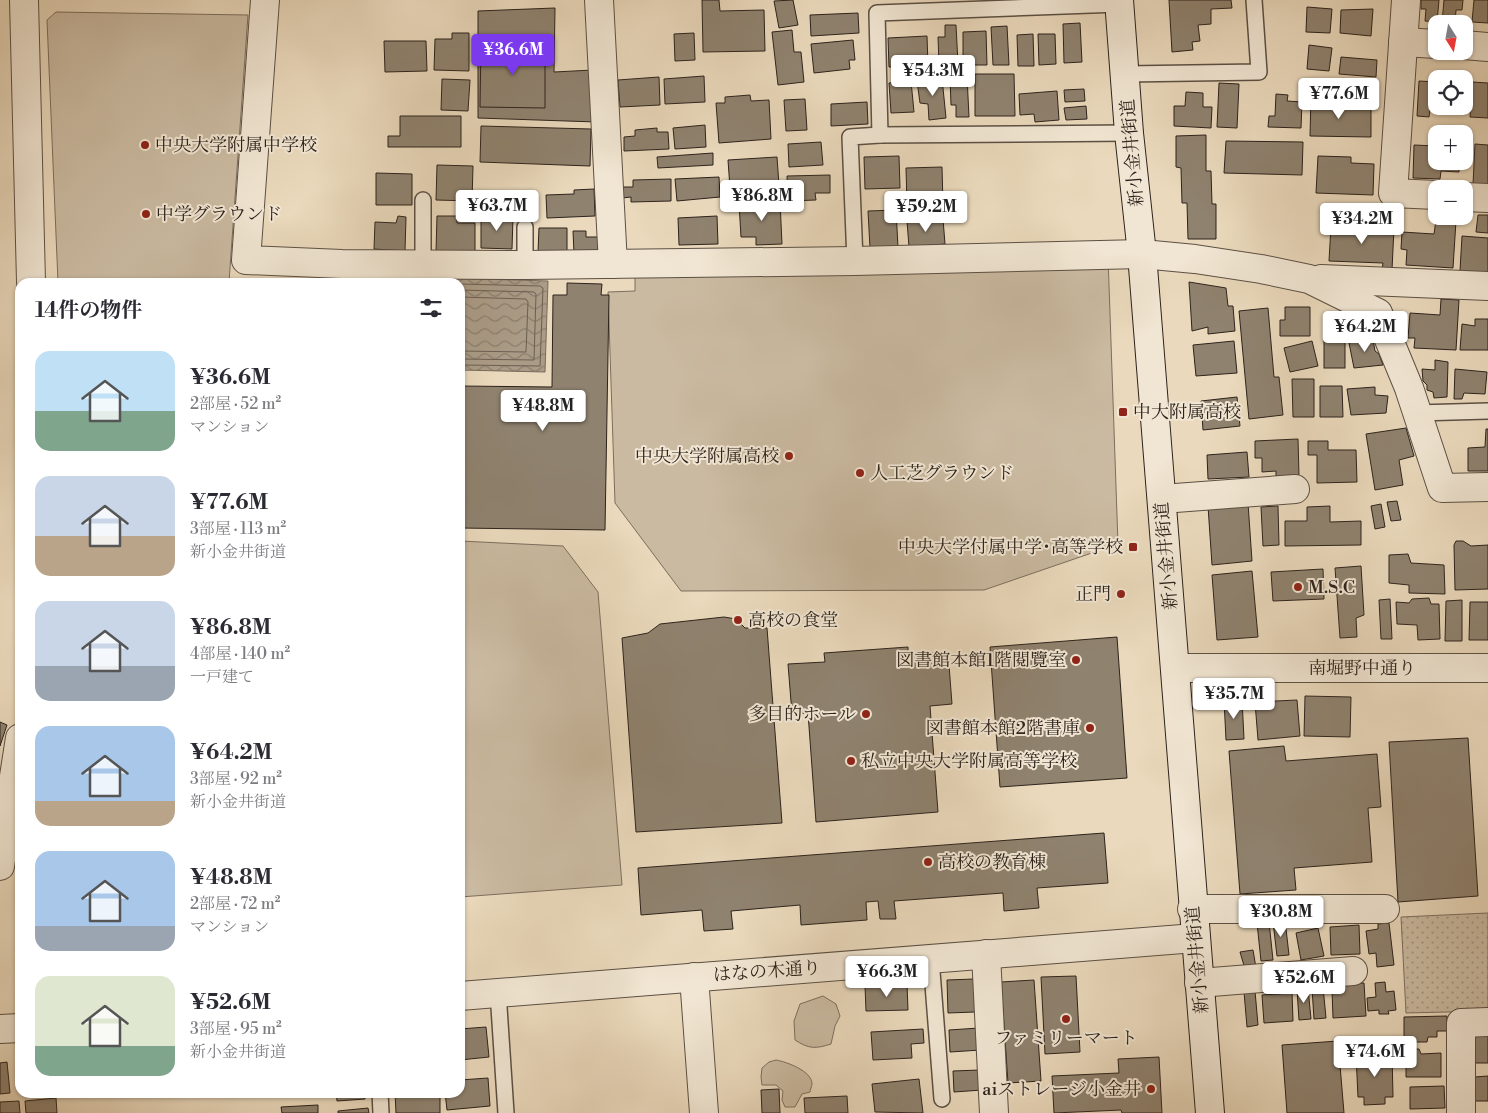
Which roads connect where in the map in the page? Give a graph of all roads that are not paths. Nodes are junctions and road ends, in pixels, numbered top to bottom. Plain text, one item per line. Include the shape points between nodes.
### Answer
1 (24, 0) edge
2 (265, 0) edge
3 (599, 0) edge
4 (1254, 0) edge
5 (1406, 0) edge
6 (1119, 2) edge
7 (1403, 42) junction
8 (1428, 44) edge
9 (1473, 46) edge
10 (1488, 47) edge
11 (1125, 74) junction
12 (1129, 133) junction
13 (880, 135) junction
14 (1428, 195) edge
15 (1473, 197) edge
16 (1488, 198) edge
17 (423, 200) dead end
18 (525, 227) dead end
19 (1142, 254) junction
20 (855, 261) junction
21 (423, 264) junction
22 (525, 264) junction
23 (613, 264) junction
24 (31, 278) edge
25 (1309, 279) junction
26 (1488, 286) edge
27 (1488, 411) edge
28 (1417, 413) junction
29 (1488, 487) edge
30 (1295, 488) dead end
31 (1162, 499) junction
32 (1175, 668) junction
33 (1488, 668) edge
34 (15, 750) edge
35 (8, 767) edge
36 (0, 862) edge
37 (0, 866) edge
38 (1192, 909) junction
39 (1385, 909) dead end
40 (1194, 938) junction
41 (986, 954) junction
42 (931, 959) junction
43 (1353, 972) dead end
44 (694, 977) junction
45 (1199, 983) junction
46 (498, 992) junction
47 (465, 995) edge
48 (1488, 1022) edge
49 (15, 1028) edge
50 (0, 1029) edge
51 (381, 1098) edge
52 (942, 1099) dead end
53 (382, 1113) edge
54 (506, 1113) edge
55 (704, 1113) edge
56 (994, 1113) edge
57 (1210, 1113) edge
58 (1461, 1113) edge

1 - 24 street
2 - 21 street via 246,260
3 - 23 street
4 - 11 lane via 1259,72
5 - 7 street
6 - 11 street, 新小金井街道
6 - 13 lane via 877,13
7 - 8 street
7 - 14 street via 1393,193
9 - 10 street
11 - 12 street, 新小金井街道
12 - 13 lane
12 - 19 street, 新小金井街道
13 - 20 lane via 850,137
15 - 16 street
17 - 21 lane
18 - 22 lane
19 - 20 street
19 - 25 street via 1195,259
19 - 31 street, 新小金井街道
20 - 23 street
21 - 22 street
22 - 23 street
25 - 26 street
25 - 28 street via 1378,313
27 - 28 lane
28 - 29 street via 1442,488
30 - 31 street
31 - 32 street, 新小金井街道
32 - 33 street, 南堀野中通り
32 - 38 street, 新小金井街道
34 - 35 street
35 - 36 street
36 - 37 street
38 - 39 street
38 - 40 street, 新小金井街道
40 - 41 street, はなの木通り
40 - 45 street, 新小金井街道
41 - 42 street, はなの木通り
41 - 56 street
42 - 44 street, はなの木通り
42 - 52 lane
43 - 45 street
44 - 46 street, はなの木通り
44 - 55 street
45 - 57 street, 新小金井街道
46 - 47 street, はなの木通り
46 - 54 lane
48 - 58 street via 1461,1023
49 - 50 street
51 - 53 lane

